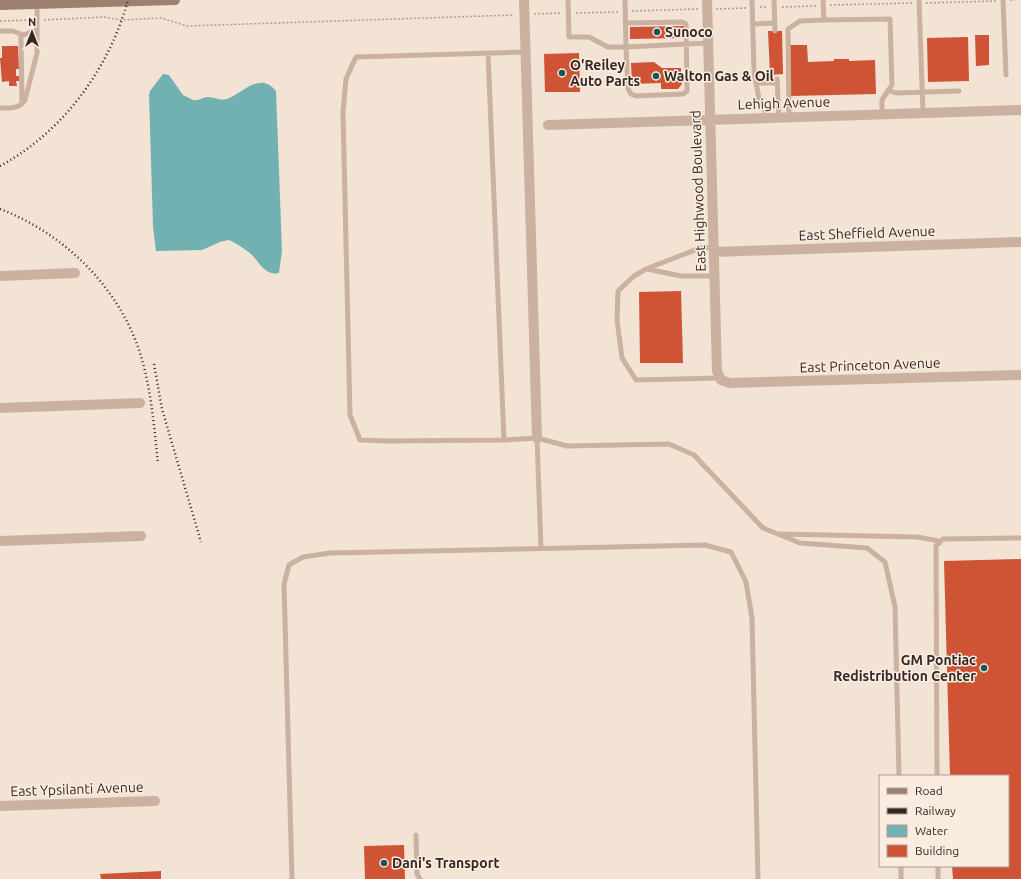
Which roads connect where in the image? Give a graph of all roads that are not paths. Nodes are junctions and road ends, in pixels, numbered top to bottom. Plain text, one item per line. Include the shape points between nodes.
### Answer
1 (175, 0) edge
2 (524, 0) edge
3 (568, 0) edge
4 (625, 0) edge
5 (752, 0) edge
6 (774, 0) edge
7 (1003, 0) edge
8 (919, 1) edge
9 (823, 3) edge
10 (37, 4) junction
11 (707, 4) edge
12 (0, 5) edge
13 (824, 20) junction
14 (625, 23) junction
15 (775, 23) junction
16 (753, 24) junction
17 (37, 30) junction
18 (0, 31) edge
19 (775, 31) dead end
20 (23, 35) junction
21 (708, 43) junction
22 (688, 44) junction
23 (626, 47) junction
24 (525, 52) junction
25 (488, 53) junction
26 (1006, 75) dead end
27 (756, 83) junction
28 (888, 90) junction
29 (959, 91) dead end
30 (923, 92) junction
31 (22, 105) junction
32 (0, 108) edge
33 (1021, 110) edge
34 (923, 113) junction
35 (882, 114) junction
36 (789, 117) junction
37 (768, 118) junction
38 (779, 118) junction
39 (710, 120) junction
40 (548, 125) dead end
41 (1021, 242) edge
42 (714, 250) junction
43 (646, 269) junction
44 (75, 273) dead end
45 (0, 276) edge
46 (714, 276) junction
47 (1021, 375) edge
48 (720, 379) junction
49 (140, 403) dead end
50 (0, 408) edge
51 (537, 438) junction
52 (504, 440) junction
53 (777, 534) junction
54 (141, 536) dead end
55 (1021, 538) edge
56 (0, 541) edge
57 (939, 541) junction
58 (541, 548) junction
59 (899, 775) edge
60 (937, 775) edge
61 (155, 801) dead end
62 (0, 806) edge
63 (416, 835) dead end
64 (901, 867) edge
65 (938, 867) edge
66 (292, 879) edge
67 (420, 879) edge
68 (758, 879) edge
69 (901, 879) edge
70 (938, 879) edge

1 - 10 main road
2 - 24 street
3 - 23 lane via 569,38 589,37 608,47
4 - 14 lane
5 - 16 lane
6 - 15 lane
7 - 26 lane
8 - 30 lane
9 - 13 lane
10 - 12 main road
10 - 17 lane
11 - 21 street, East Highwood Boulevard
13 - 28 lane via 890,19 892,85
13 - 36 lane via 800,21 788,29
14 - 22 lane via 682,22 686,24
14 - 23 lane
15 - 16 lane
15 - 19 lane
16 - 27 lane
17 - 20 lane
17 - 31 lane via 37,53
18 - 20 lane via 13,31
20 - 31 lane via 20,41
21 - 22 lane
21 - 39 street, East Highwood Boulevard
22 - 23 lane
22 - 23 lane via 687,91 683,94 644,96 631,94 628,89
24 - 25 lane
24 - 51 street
25 - 52 lane
25 - 52 lane via 356,57 346,79 343,120 350,415 360,440
27 - 37 lane via 759,99
27 - 38 lane via 777,81
28 - 30 lane via 896,93
28 - 35 lane via 882,100
29 - 30 lane
30 - 34 lane
31 - 32 lane
33 - 34 street, Lehigh Avenue
34 - 35 street, Lehigh Avenue
35 - 36 street, Lehigh Avenue
36 - 38 street, Lehigh Avenue
37 - 38 street, Lehigh Avenue
37 - 39 street, Lehigh Avenue
39 - 40 street, Lehigh Avenue
39 - 42 street, East Highwood Boulevard
41 - 42 street, East Sheffield Avenue
42 - 43 lane via 700,248
42 - 46 street, East Highwood Boulevard
43 - 46 lane via 681,276
43 - 48 lane via 618,291 617,320 622,358 636,380
44 - 45 street
46 - 48 street, East Highwood Boulevard via 717,371
47 - 48 street, East Princeton Avenue via 730,383
49 - 50 street
51 - 52 lane
51 - 53 lane via 567,446 669,444 694,455 763,528
51 - 58 lane
53 - 57 lane via 917,536
53 - 59 lane via 800,543 867,548 885,562 895,607
54 - 56 street
55 - 57 lane
57 - 60 lane via 934,554
58 - 66 lane via 330,553 303,556 289,565 284,584
58 - 68 lane via 705,545 731,552 746,582 752,618
61 - 62 street, East Ypsilanti Avenue
63 - 67 lane via 417,874
64 - 69 lane
65 - 70 lane

